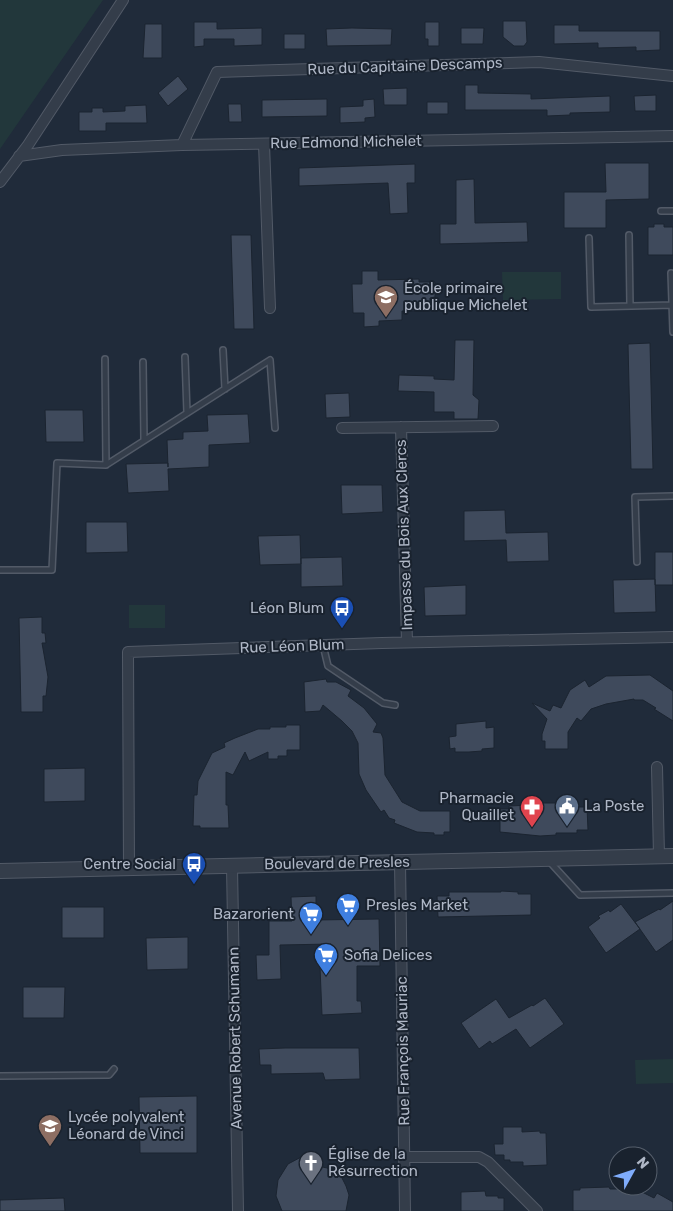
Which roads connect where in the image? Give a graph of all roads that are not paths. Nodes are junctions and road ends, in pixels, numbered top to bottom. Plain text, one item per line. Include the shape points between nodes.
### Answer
1 (123, 0) edge
2 (673, 76) edge
3 (673, 136) edge
4 (264, 144) junction
5 (182, 145) junction
6 (19, 156) junction
7 (0, 182) edge
8 (661, 211) dead end
9 (673, 211) edge
10 (629, 235) dead end
11 (589, 238) dead end
12 (671, 273) dead end
13 (673, 305) edge
14 (630, 306) junction
15 (270, 308) dead end
16 (673, 332) edge
17 (223, 350) dead end
18 (185, 357) dead end
19 (105, 359) dead end
20 (143, 362) dead end
21 (224, 389) junction
22 (187, 413) junction
23 (493, 426) dead end
24 (401, 427) junction
25 (275, 428) dead end
26 (342, 428) dead end
27 (144, 440) junction
28 (106, 464) junction
29 (673, 496) edge
30 (637, 562) dead end
31 (0, 570) edge
32 (673, 637) edge
33 (407, 642) junction
34 (323, 645) junction
35 (395, 705) dead end
36 (657, 767) dead end
37 (659, 856) junction
38 (673, 856) edge
39 (547, 859) junction
40 (400, 862) junction
41 (232, 866) junction
42 (129, 868) junction
43 (0, 871) edge
44 (673, 893) edge
45 (114, 1068) dead end
46 (0, 1076) edge
47 (404, 1157) junction
48 (238, 1211) edge
49 (405, 1211) edge
50 (538, 1211) edge

1 - 6 street
2 - 5 street, Rue du Capitaine Descamps via 539,62 217,72
3 - 4 street, Rue Edmond Michelet
4 - 5 street, Rue Edmond Michelet
4 - 15 street
5 - 6 street, Rue Edmond Michelet via 62,150
6 - 7 street
8 - 9 lane
10 - 14 lane
11 - 14 lane via 591,308
12 - 13 lane
13 - 14 lane
13 - 16 lane
17 - 21 lane
18 - 22 lane
19 - 28 lane
20 - 27 lane
21 - 22 lane
21 - 25 lane via 270,360
22 - 27 lane
23 - 24 street, Impasse du Bois Aux Clercs
24 - 26 street, Impasse du Bois Aux Clercs
24 - 33 street, Impasse du Bois Aux Clercs
27 - 28 lane
28 - 31 lane via 57,463 52,570
29 - 30 lane via 635,497
32 - 33 street, Rue Léon Blum
33 - 34 street, Rue Léon Blum
34 - 35 lane via 328,666 383,703
34 - 42 street, Rue Léon Blum via 128,652
36 - 37 street
37 - 38 street, Boulevard de Presles
37 - 39 street, Boulevard de Presles
39 - 40 street, Boulevard de Presles
39 - 44 lane via 580,895
40 - 41 street, Boulevard de Presles
40 - 47 street, Rue François Mauriac
41 - 42 street, Boulevard de Presles
41 - 48 street, Avenue Robert Schumann
42 - 43 street, Boulevard de Presles
45 - 46 lane via 109,1075
47 - 49 street, Rue François Mauriac
47 - 50 street via 478,1157 488,1162

